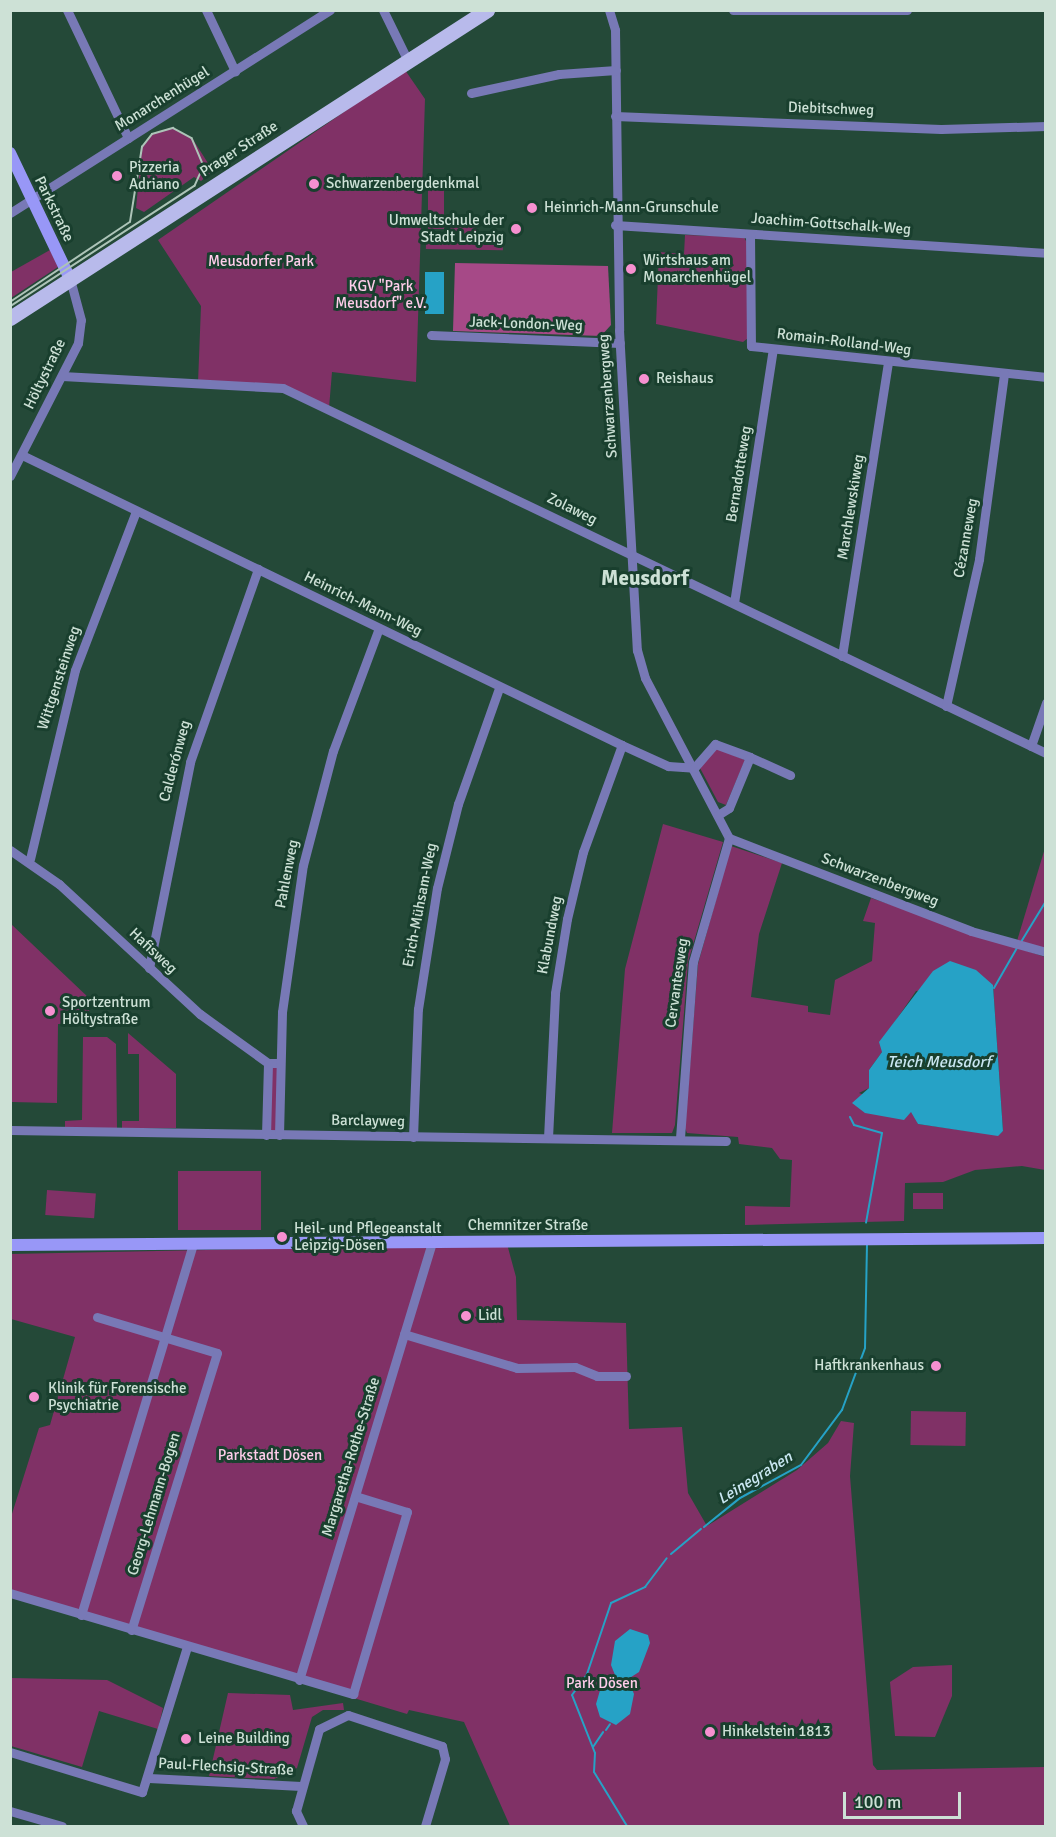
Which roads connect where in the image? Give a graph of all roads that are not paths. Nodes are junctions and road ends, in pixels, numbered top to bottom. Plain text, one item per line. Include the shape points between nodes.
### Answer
1 (67, 10) edge
2 (206, 10) edge
3 (330, 10) edge
4 (383, 10) edge
5 (487, 10) edge
6 (733, 10) edge
7 (907, 10) edge
8 (613, 12) edge
9 (408, 61) junction
10 (616, 70) junction
11 (235, 71) junction
12 (471, 93) dead end
13 (615, 116) junction
14 (1046, 126) edge
15 (128, 138) junction
16 (10, 153) edge
17 (33, 199) junction
18 (10, 213) edge
19 (615, 225) junction
20 (750, 234) junction
21 (1046, 253) edge
22 (70, 279) junction
23 (10, 318) edge
24 (431, 335) dead end
25 (620, 343) junction
26 (773, 349) junction
27 (888, 363) junction
28 (1004, 374) junction
29 (62, 376) junction
30 (1046, 377) edge
31 (22, 455) junction
32 (10, 476) edge
33 (136, 511) junction
34 (631, 554) junction
35 (258, 569) junction
36 (734, 603) junction
37 (379, 628) junction
38 (843, 656) junction
39 (499, 688) junction
40 (1046, 703) edge
41 (946, 706) junction
42 (622, 745) junction
43 (1031, 746) junction
44 (1046, 753) edge
45 (750, 757) junction
46 (694, 768) junction
47 (790, 775) dead end
48 (718, 815) junction
49 (729, 838) junction
50 (10, 850) edge
51 (30, 859) junction
52 (1046, 952) edge
53 (149, 968) junction
54 (268, 1063) junction
55 (280, 1063) junction
56 (10, 1130) edge
57 (266, 1135) junction
58 (279, 1135) junction
59 (413, 1137) junction
60 (548, 1138) junction
61 (680, 1138) junction
62 (726, 1142) dead end
63 (1046, 1238) edge
64 (432, 1241) junction
65 (193, 1243) junction
66 (10, 1245) edge
67 (97, 1317) dead end
68 (404, 1334) junction
69 (163, 1337) junction
70 (626, 1376) dead end
71 (354, 1496) junction
72 (10, 1593) edge
73 (81, 1615) junction
74 (131, 1630) junction
75 (187, 1647) junction
76 (299, 1680) junction
77 (10, 1752) edge
78 (149, 1778) junction
79 (301, 1786) junction
80 (10, 1811) edge
81 (62, 1827) edge
82 (303, 1827) edge
83 (425, 1827) edge

1 - 15 street
2 - 11 street
3 - 11 street, Monarchenhügel
4 - 9 street
5 - 9 main road, Prager Straße
6 - 7 street
8 - 10 street, Schwarzenbergweg
9 - 22 main road, Prager Straße
10 - 12 street via 559,74
10 - 13 street, Schwarzenbergweg
11 - 15 street, Monarchenhügel
13 - 14 street, Diebitschweg via 941,129
13 - 19 street, Schwarzenbergweg
15 - 17 street, Monarchenhügel
16 - 17 main road, Parkstraße
17 - 18 street, Monarchenhügel
17 - 22 main road, Parkstraße
19 - 20 street, Joachim-Gottschalk-Weg
19 - 25 street, Schwarzenbergweg
20 - 21 street, Joachim-Gottschalk-Weg
20 - 26 street, Romain-Rolland-Weg via 751,346
22 - 23 main road, Prager Straße
22 - 29 street, Höltystraße via 81,330
24 - 25 street, Jack-London-Weg
25 - 34 street, Schwarzenbergweg
26 - 27 street, Romain-Rolland-Weg
26 - 36 street, Bernadotteweg
27 - 28 street, Romain-Rolland-Weg
27 - 38 street, Marchlewskiweg
28 - 30 street, Romain-Rolland-Weg
28 - 41 street, Cézanneweg via 979,558
29 - 31 street, Höltystraße
29 - 34 street, Zolaweg via 292,392
31 - 32 street, Höltystraße
31 - 33 street, Heinrich-Mann-Weg
33 - 35 street, Heinrich-Mann-Weg
33 - 51 street, Wittgensteinweg via 75,670
34 - 36 street, Zolaweg
34 - 46 street, Schwarzenbergweg via 639,663
35 - 37 street, Heinrich-Mann-Weg
35 - 53 street, Calderónweg via 190,762
36 - 38 street, Zolaweg
37 - 39 street, Heinrich-Mann-Weg
37 - 55 street, Pahlenweg via 333,751 303,865
38 - 41 street, Zolaweg
39 - 42 street, Heinrich-Mann-Weg
39 - 59 street, Erich-Mühsam-Weg via 458,804 436,888 418,1009
40 - 43 street
41 - 43 street, Zolaweg
42 - 46 street, Heinrich-Mann-Weg via 668,766
42 - 60 street, Klabundweg via 583,852 567,919 555,993
43 - 44 street, Zolaweg
45 - 46 street via 715,744
45 - 47 street
45 - 48 street via 729,808
46 - 48 street, Schwarzenbergweg
48 - 49 street, Schwarzenbergweg
49 - 52 street, Schwarzenbergweg via 971,931
49 - 61 street, Cervantesweg via 693,962
50 - 51 street, Hafisweg
51 - 53 street, Hafisweg
53 - 54 street, Hafisweg via 200,1014
54 - 55 street
54 - 57 street
55 - 58 street, Pahlenweg
56 - 57 street, Barclayweg
57 - 58 street, Barclayweg
58 - 59 street, Barclayweg
59 - 60 street, Barclayweg
60 - 61 street, Barclayweg
61 - 62 street, Barclayweg
63 - 64 main road, Chemnitzer Straße
64 - 65 main road, Chemnitzer Straße
64 - 68 street, Margaretha-Rothe-Straße
65 - 66 main road, Chemnitzer Straße
65 - 69 street
67 - 69 street
68 - 70 street via 517,1368 575,1367 597,1376
68 - 71 street, Margaretha-Rothe-Straße
69 - 73 street
69 - 74 street, Georg-Lehmann-Bogen via 217,1353
71 - 76 street, Margaretha-Rothe-Straße
71 - 76 street via 407,1512 353,1694
72 - 73 street
73 - 74 street
74 - 75 street
75 - 76 street
75 - 78 street, Paul-Flechsig-Straße
77 - 78 street, Paul-Flechsig-Straße via 142,1792
78 - 79 street, Paul-Flechsig-Straße
79 - 82 street, Paul-Flechsig-Straße via 296,1811
79 - 83 street, Paul-Flechsig-Straße via 319,1729 334,1717 348,1714 438,1742 445,1759
80 - 81 street

